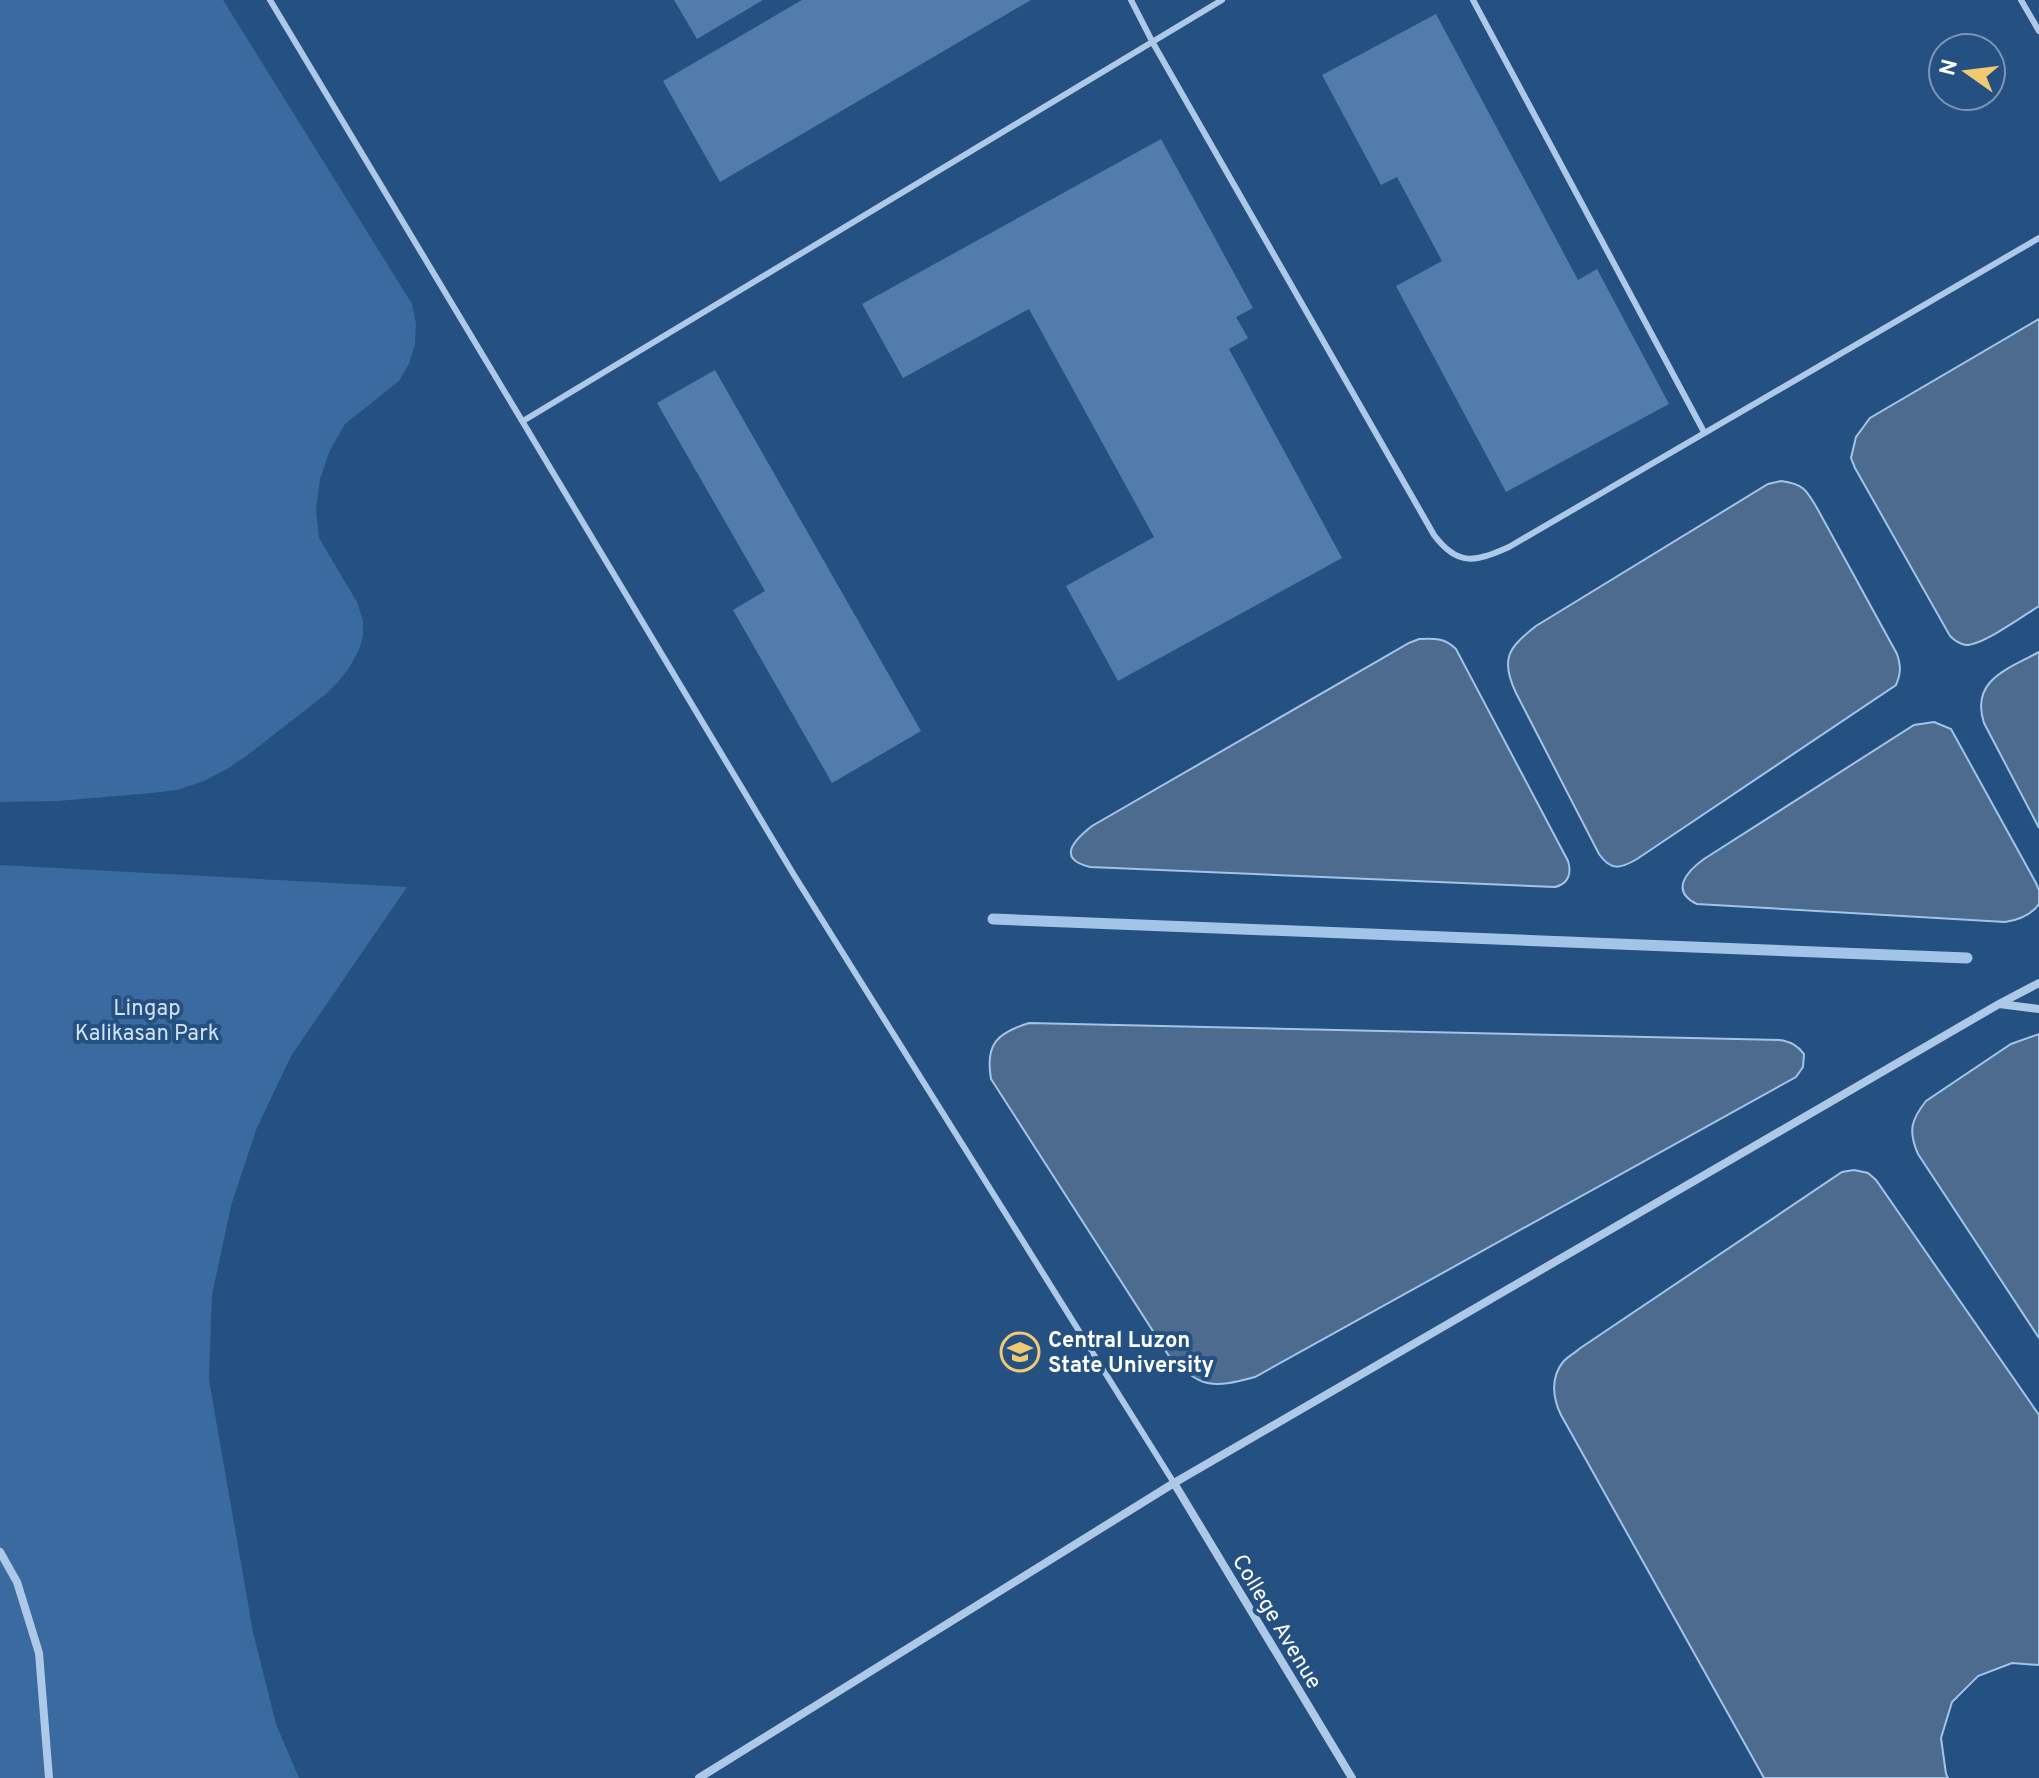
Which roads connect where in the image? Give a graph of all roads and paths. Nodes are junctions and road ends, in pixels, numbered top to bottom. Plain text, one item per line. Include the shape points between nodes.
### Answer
1 (270, 0) edge
2 (1131, 0) edge
3 (1222, 0) edge
4 (1473, 0) edge
5 (2021, 0) edge
6 (2039, 31) edge
7 (1153, 43) junction
8 (2039, 238) edge
9 (523, 421) junction
10 (1704, 432) junction
11 (2039, 983) edge
12 (1999, 1004) junction
13 (2039, 1009) edge
14 (1174, 1483) junction
15 (0, 1552) edge
16 (49, 1778) edge
17 (699, 1778) edge
18 (1352, 1778) edge

1 - 9 lane
2 - 7 lane
3 - 7 lane
4 - 10 lane
5 - 6 lane
7 - 9 lane
7 - 10 lane via 1442,546 1470,560 1483,559
8 - 10 lane
9 - 14 lane via 794,875
11 - 12 street
12 - 13 street
12 - 14 street
14 - 17 street
14 - 18 street, College Avenue
15 - 16 street via 17,1582 39,1653

